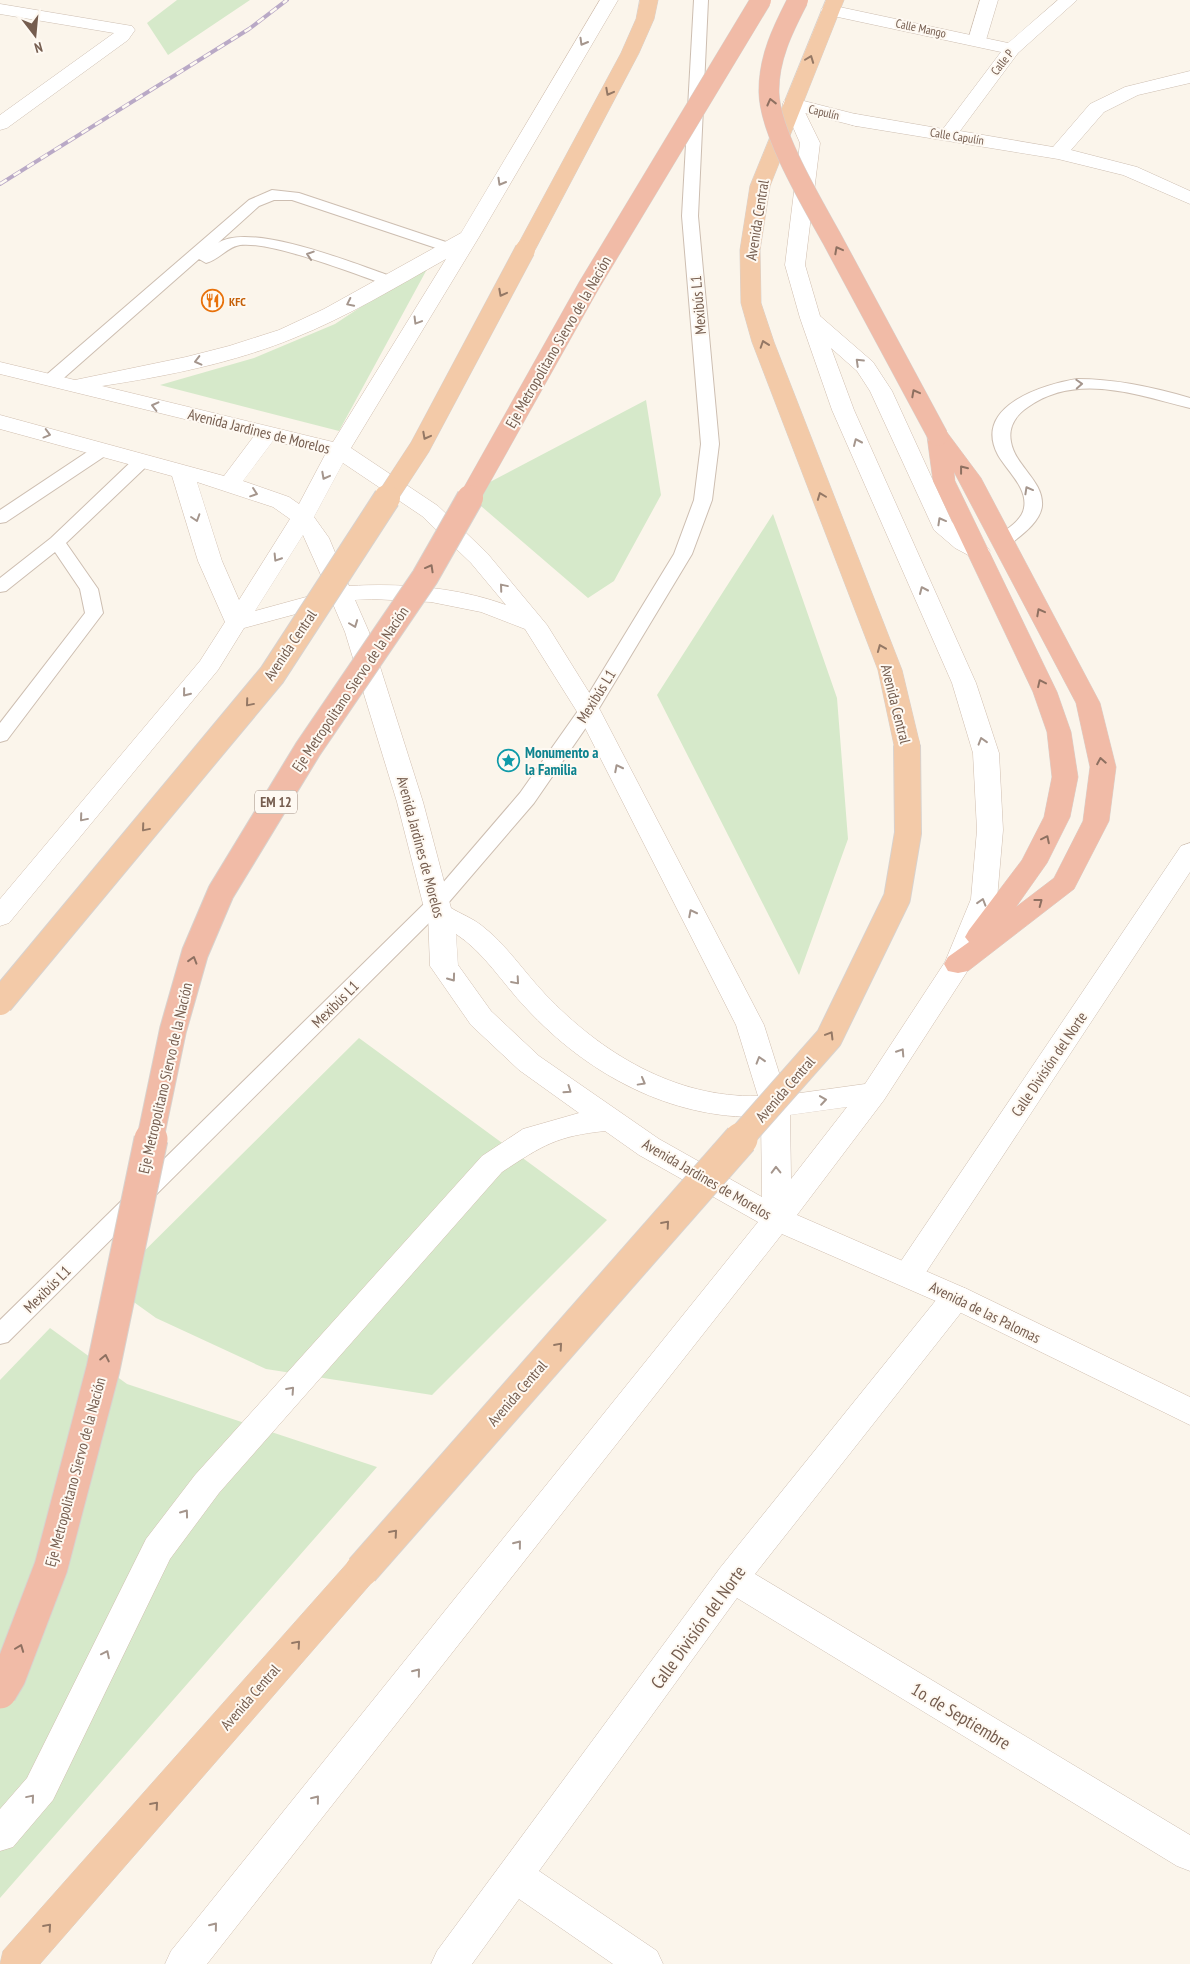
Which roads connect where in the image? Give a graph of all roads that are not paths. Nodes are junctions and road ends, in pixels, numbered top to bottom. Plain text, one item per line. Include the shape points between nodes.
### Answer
1 (609, 0) edge
2 (649, 0) edge
3 (701, 0) edge
4 (761, 0) edge
5 (798, 0) edge
6 (989, 0) edge
7 (1068, 0) edge
8 (832, 5) edge
9 (0, 9) edge
10 (977, 40) junction
11 (1012, 49) junction
12 (1190, 77) edge
13 (792, 104) junction
14 (856, 120) joint
15 (0, 124) edge
16 (948, 135) junction
17 (1058, 153) junction
18 (1190, 198) edge
19 (469, 237) junction
20 (450, 248) junction
21 (390, 281) junction
22 (810, 318) junction
23 (94, 343) junction
24 (0, 368) edge
25 (61, 383) junction
26 (1190, 403) edge
27 (0, 422) edge
28 (268, 433) junction
29 (938, 436) junction
30 (102, 450) junction
31 (338, 450) junction
32 (142, 461) junction
33 (182, 471) junction
34 (229, 484) junction
35 (303, 517) junction
36 (0, 518) edge
37 (58, 542) junction
38 (1002, 542) junction
39 (978, 551) junction
40 (0, 587) edge
41 (343, 594) junction
42 (237, 623) junction
43 (535, 625) junction
44 (588, 710) junction
45 (0, 736) edge
46 (1190, 852) edge
47 (439, 909) junction
48 (0, 916) edge
49 (958, 964) junction
50 (0, 1002) edge
51 (874, 1093) junction
52 (775, 1106) junction
53 (611, 1120) junction
54 (777, 1219) junction
55 (908, 1275) junction
56 (956, 1297) junction
57 (0, 1335) edge
58 (1190, 1412) edge
59 (732, 1578) junction
60 (0, 1692) edge
61 (0, 1836) edge
62 (1190, 1854) edge
63 (516, 1876) junction
64 (16, 1964) edge
65 (184, 1964) edge
66 (450, 1964) edge
67 (644, 1964) edge

1 -> 19 main road
2 -> 50 highway, Avenida Central, bridge via 630,53 420,447 272,675
3 - 44 lane, Mexibús L1 via 690,216 710,444 703,500 683,554
60 -> 4 highway, Eje Metropolitano Siervo de la Nación / EM 12, bridge via 9,1677 51,1566 103,1368 173,1030 195,953 221,892 308,749 425,577 588,287
29 -> 5 highway, bridge via 813,204 776,122 769,94 772,64 780,34
6 - 10 main road
7 - 11 main road, Calle P
8 - 10 main road, Calle Mango
13 -> 8 highway, Avenida Central
9 - 15 main road via 126,30
10 - 11 main road, Calle Mango
11 - 16 main road, Calle P
12 - 17 main road via 1132,91 1097,108
13 - 14 main road, Capulín
13 - 22 main road via 810,143 795,265
64 -> 13 highway, Avenida Central, bridge via 829,1038 898,898 908,833 907,745 890,670 763,342 752,303 750,250 760,186
14 - 16 main road, Calle Capulín
16 - 17 main road, Calle Capulín
17 - 18 main road, Calle Capulín via 1130,171
19 - 20 main road
19 -> 31 main road
20 - 21 main road
20 - 23 lane via 294,196 272,196 254,203
21 -> 23 lane via 303,252 240,240 226,244 142,312
21 -> 25 main road via 287,333 214,357 157,371
39 -> 22 main road via 942,525 881,390 843,346
49 -> 22 main road via 984,899 990,830 986,753 964,683 843,410
23 - 25 lane
24 - 25 main road, Avenida Jardines de Morelos
28 -> 25 main road, Avenida Jardines de Morelos
38 -> 26 lane via 1026,521 1033,510 1032,496 1004,449 1001,429 1008,415 1025,400 1073,384 1104,384 1137,388
27 -> 30 main road, Avenida Jardines de Morelos
28 - 31 main road, Avenida Jardines de Morelos
28 - 34 main road
38 -> 29 highway via 970,478
29 - 39 highway via 944,481
30 - 32 main road, Avenida Jardines de Morelos
30 - 36 lane
31 -> 35 main road
43 -> 31 main road, Avenida Jardines de Morelos via 479,558 430,511
32 - 33 main road, Avenida Jardines de Morelos
32 - 37 lane
33 - 34 main road, Avenida Jardines de Morelos
33 -> 42 main road via 210,561
34 -> 35 main road, Avenida Jardines de Morelos via 281,502
35 - 41 main road, Avenida Jardines de Morelos
35 -> 42 main road
37 - 40 lane
37 - 45 lane via 89,589 94,613
49 -> 38 highway via 1065,882 1096,820 1103,767 1088,703
49 -> 39 highway via 1034,863 1057,817 1065,777 1059,732 1045,692
41 - 42 main road
41 - 43 main road via 431,595 487,606
41 -> 47 main road, Avenida Jardines de Morelos via 410,802
42 -> 48 main road via 202,672
43 - 44 main road, Avenida Jardines de Morelos
44 - 47 lane, Mexibús L1 via 527,798
52 -> 44 main road, Avenida Jardines de Morelos via 750,1025
46 - 55 main road, Calle División del Norte
47 -> 52 main road via 476,934 526,992 567,1032 608,1064 652,1088 711,1104
47 -> 53 main road, Avenida Jardines de Morelos via 444,966 481,1018 529,1063
47 - 57 lane, Mexibús L1
51 -> 49 main road
52 -> 51 main road
51 - 54 main road
54 -> 52 main road, Avenida Jardines de Morelos
53 - 54 main road, Avenida Jardines de Morelos via 649,1147
61 -> 53 main road via 40,1789 158,1549 206,1484 492,1164 533,1137 573,1124
54 - 55 main road, Avenida de las Palomas
65 -> 54 main road
55 - 56 main road, Avenida de las Palomas
56 - 58 main road, Avenida de las Palomas
56 - 59 main road, Calle División del Norte
59 - 62 main road, 1o. de Septiembre
59 - 63 main road, Calle División del Norte
63 - 66 main road, Calle División del Norte
63 - 67 main road

